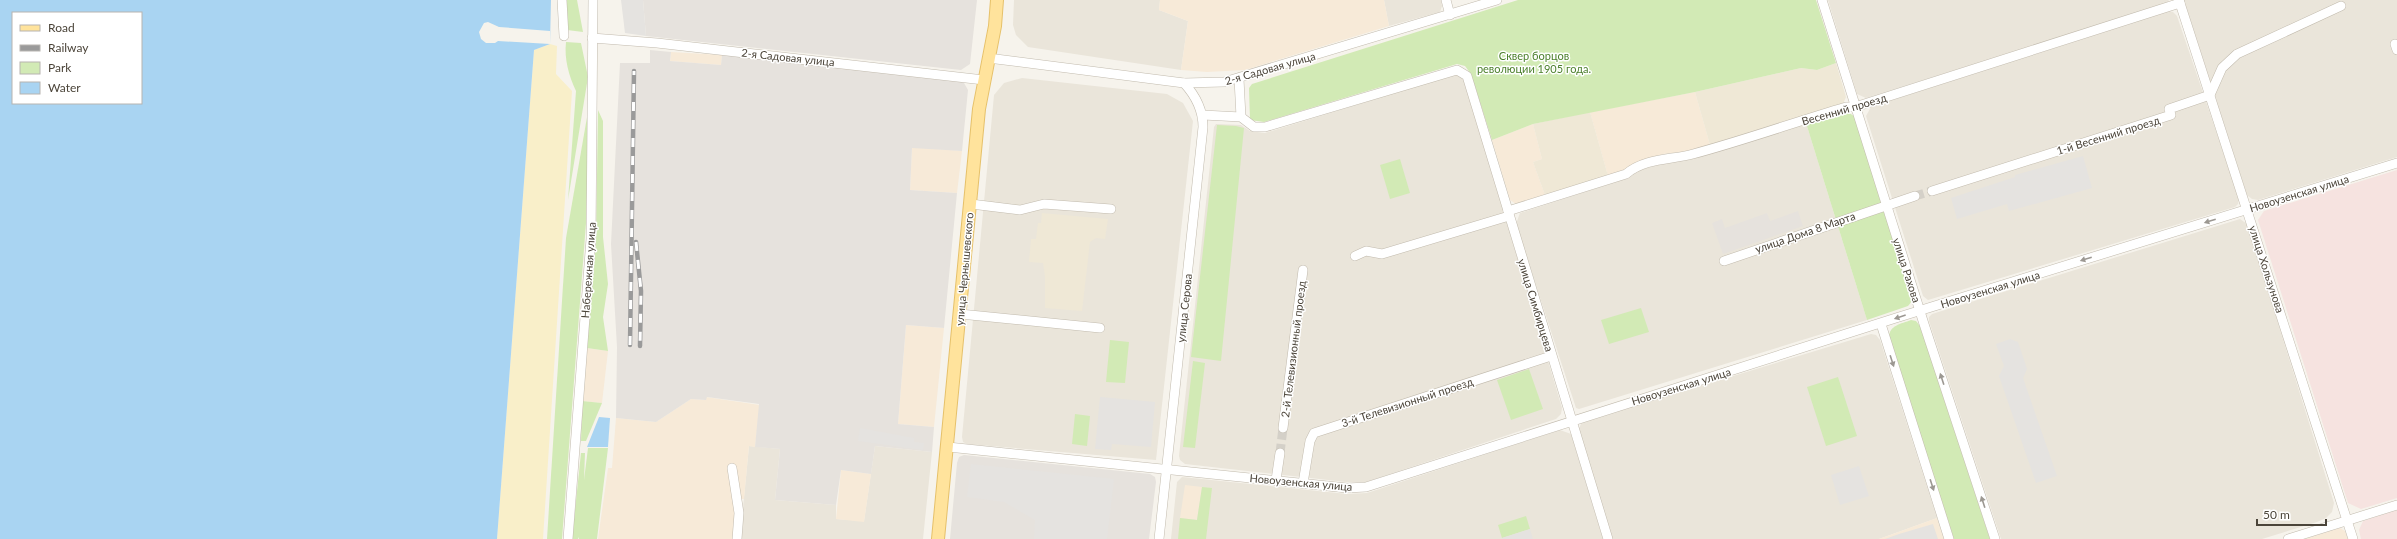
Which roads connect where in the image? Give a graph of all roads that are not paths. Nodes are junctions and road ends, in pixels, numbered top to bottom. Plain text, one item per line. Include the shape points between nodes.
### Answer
1 (562, 0) edge
2 (593, 0) edge
3 (997, 0) edge
4 (1446, 0) edge
5 (1497, 0) edge
6 (1822, 0) edge
7 (2179, 2) edge
8 (2341, 6) dead end
9 (1450, 14) junction
10 (564, 36) dead end
11 (592, 38) junction
12 (988, 58) junction
13 (1239, 79) junction
14 (984, 80) junction
15 (1184, 83) junction
16 (2210, 95) junction
17 (1855, 107) junction
18 (1203, 116) junction
19 (1241, 117) junction
20 (2397, 163) edge
21 (1932, 191) tunnel mouth
22 (1915, 196) tunnel mouth
23 (971, 204) junction
24 (1887, 206) junction
25 (1111, 209) dead end
26 (2247, 210) junction
27 (1509, 213) junction
28 (1355, 256) dead end
29 (1724, 260) dead end
30 (1303, 270) dead end
31 (1920, 310) junction
32 (960, 314) junction
33 (1880, 324) junction
34 (1100, 328) dead end
35 (1551, 356) junction
36 (1571, 421) junction
37 (1283, 428) tunnel mouth
38 (948, 447) junction
39 (1280, 453) tunnel mouth
40 (732, 468) dead end
41 (1167, 469) junction
42 (1276, 480) junction
43 (1303, 483) junction
44 (2397, 505) edge
45 (2348, 520) junction
46 (568, 539) edge
47 (737, 539) edge
48 (938, 539) edge
49 (1159, 539) edge
50 (1608, 539) edge
51 (1949, 539) edge
52 (1995, 539) edge
53 (2288, 539) edge
54 (2353, 539) edge

1 - 10 street
2 - 11 street, Набережная улица
3 - 12 main road, улица Чернышевского
4 - 9 street
5 - 9 street, 2-я Садовая улица
6 - 17 street, улица Рахова
7 - 16 street, улица Хользунова
7 - 17 street, Весенний проезд
8 - 16 street via 2237,54 2222,68
9 - 13 street, 2-я Садовая улица
11 - 14 street, 2-я Садовая улица
11 - 46 street, Набережная улица via 591,239
12 - 14 main road, улица Чернышевского
12 - 15 street, 2-я Садовая улица
13 - 15 street, 2-я Садовая улица
13 - 19 street
14 - 23 main road, улица Чернышевского
15 - 18 street, улица Серова via 1192,91
16 - 21 street, 1-й Весенний проезд via 2169,109 2171,115
16 - 26 street, улица Хользунова
17 - 24 street, улица Рахова
17 - 27 street, Весенний проезд via 1846,107 1691,155 1663,159
18 - 19 street
18 - 41 street, улица Серова
19 - 27 street, улица Симбирцева via 1254,127 1265,127 1457,70 1463,72 1467,76
20 - 26 street, Новоузенская улица
22 - 24 street
23 - 25 street via 1020,210 1044,204
23 - 32 main road, улица Чернышевского
24 - 29 street, улица Дома 8 Марта
24 - 31 street, улица Рахова
26 -> 31 street, Новоузенская улица
26 - 45 street, улица Хользунова
27 - 28 street, Весенний проезд via 1382,254 1366,251
27 - 35 street, улица Симбирцева
30 - 37 street, 2-й Телевизионный проезд
31 -> 33 street, Новоузенская улица
52 -> 31 street, улица Рахова
32 - 34 street
32 - 38 main road, улица Чернышевского
33 - 36 street, Новоузенская улица
33 -> 51 street
35 - 36 street, улица Симбирцева
35 - 43 street, 3-й Телевизионный проезд via 1314,433 1310,440
36 - 43 street, Новоузенская улица via 1366,487 1347,488
36 - 50 street, улица Симбирцева
38 - 41 street, Новоузенская улица
38 - 48 main road, улица Чернышевского
39 - 42 street
40 - 47 street via 740,513
41 - 42 street, Новоузенская улица
41 - 49 street, улица Серова
42 - 43 street, Новоузенская улица
44 - 45 street
45 - 53 street
45 - 54 street, улица Хользунова

